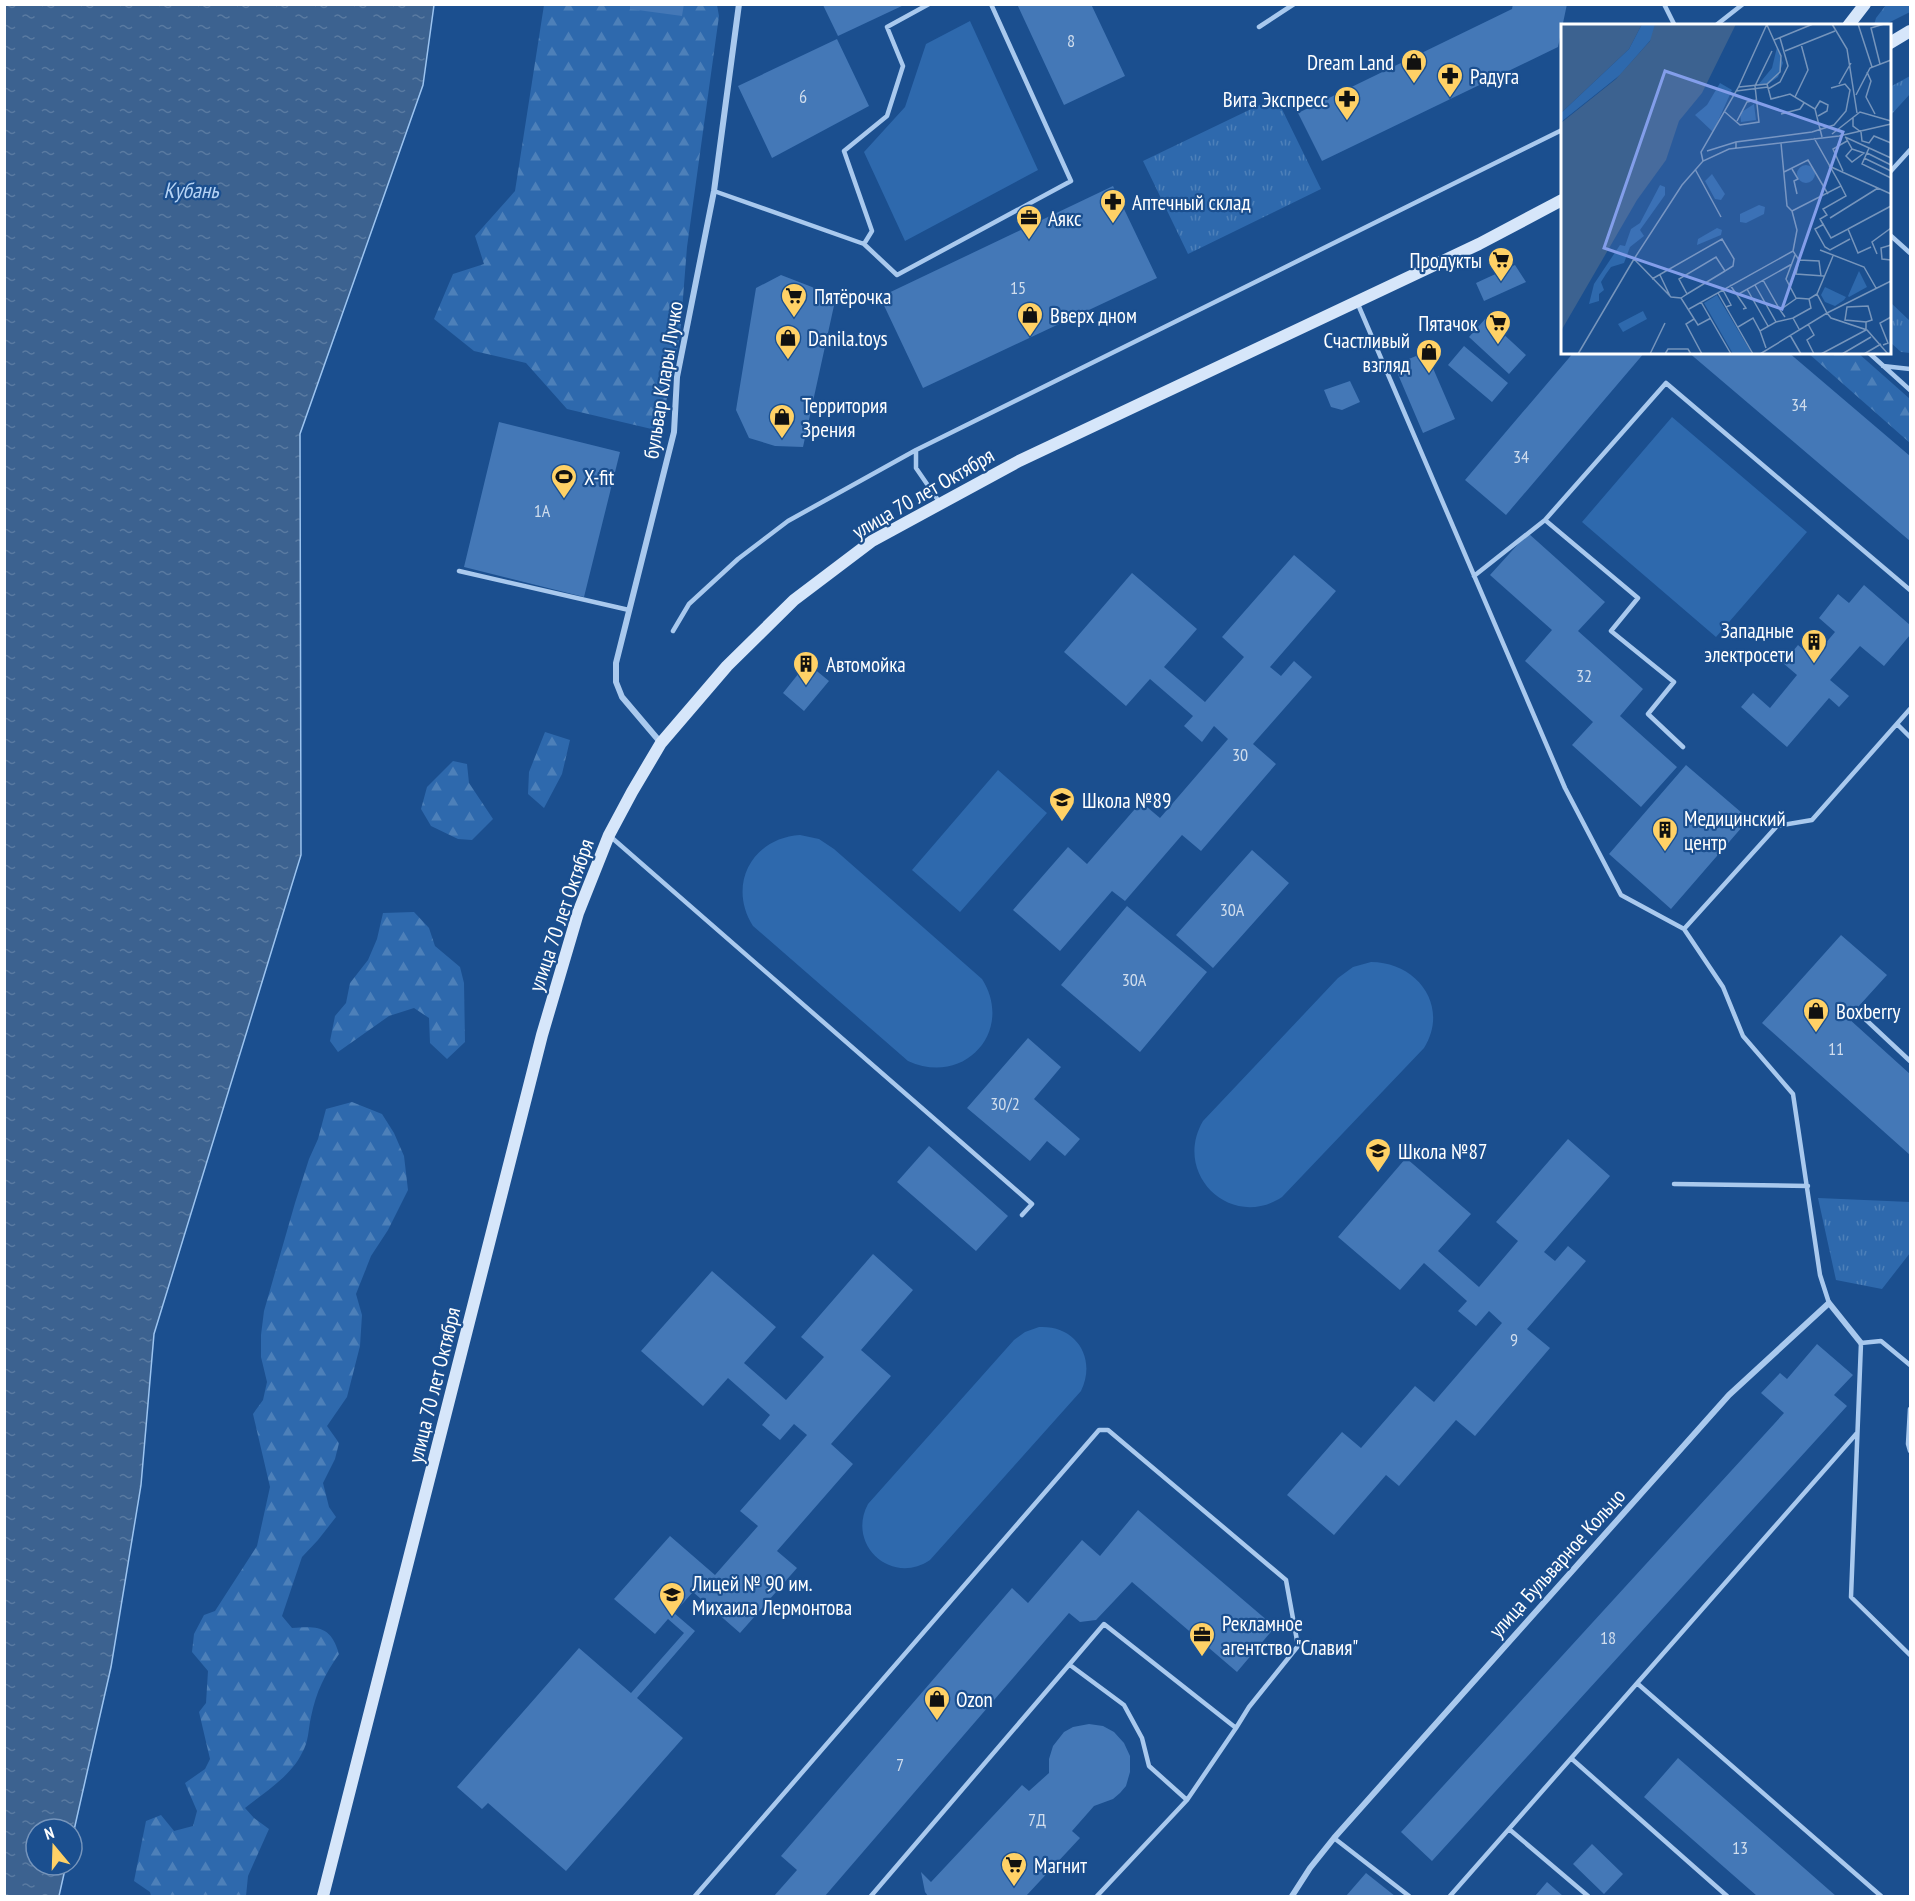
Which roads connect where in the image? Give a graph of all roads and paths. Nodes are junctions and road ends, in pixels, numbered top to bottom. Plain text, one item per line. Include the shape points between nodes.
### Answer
1 (739, 4) edge
2 (929, 4) edge
3 (991, 4) edge
4 (1294, 4) edge
5 (1664, 4) edge
6 (1743, 4) edge
7 (1865, 4) edge
8 (1852, 23) edge
9 (1674, 24) edge
10 (1718, 24) edge
11 (1259, 27) dead end
12 (1911, 31) edge
13 (1891, 42) edge
14 (1561, 131) edge
15 (1911, 150) edge
16 (1891, 171) edge
17 (714, 191) junction
18 (1561, 201) edge
19 (1891, 236) edge
20 (864, 244) junction
21 (1911, 253) edge
22 (1357, 302) junction
23 (1870, 354) edge
24 (1882, 366) junction
25 (1911, 369) edge
26 (1911, 390) edge
27 (916, 450) junction
28 (940, 503) junction
29 (1545, 520) junction
30 (459, 571) dead end
31 (1474, 576) junction
32 (1911, 590) edge
33 (629, 610) junction
34 (673, 631) dead end
35 (1911, 709) edge
36 (1897, 724) junction
37 (1911, 737) edge
38 (661, 742) junction
39 (1683, 747) dead end
40 (609, 836) junction
41 (1684, 929) junction
42 (1863, 1017) dead end
43 (1911, 1061) edge
44 (1674, 1184) dead end
45 (1808, 1186) junction
46 (1022, 1215) dead end
47 (1829, 1304) junction
48 (1861, 1343) junction
49 (1911, 1365) edge
50 (1911, 1409) edge
51 (1857, 1433) junction
52 (1911, 1451) edge
53 (1911, 1655) edge
54 (1070, 1665) junction
55 (1638, 1684) junction
56 (1236, 1728) junction
57 (1572, 1759) junction
58 (1186, 1800) junction
59 (1509, 1829) junction
60 (1334, 1838) junction
61 (323, 1896) edge
62 (695, 1896) edge
63 (871, 1896) edge
64 (1097, 1896) edge
65 (1292, 1896) edge
66 (1408, 1896) edge
67 (1450, 1896) edge
68 (1588, 1896) edge
69 (1727, 1896) edge
70 (1881, 1896) edge

1 - 17 street, бульвар Клары Лучко
2 - 20 lane via 887,27 903,66 887,116 844,152 872,231
3 - 20 lane via 1071,181 897,275
4 - 11 lane
5 - 9 lane
6 - 10 lane
7 - 8 main road
12 - 13 main road
14 - 27 lane
15 - 16 lane
17 - 20 lane
17 - 33 street, бульвар Клары Лучко via 677,377 674,432
18 - 22 main road, улица 70 лет Октября
19 - 21 lane
22 - 28 main road, улица 70 лет Октября via 1019,461
22 - 31 lane
23 - 24 lane
24 - 25 lane
24 - 26 lane
27 - 28 lane via 916,468
27 - 34 lane via 788,521 746,552 689,604
28 - 38 main road, улица 70 лет Октября via 872,541 794,600 727,666
29 - 31 lane
29 - 32 lane via 1666,383
29 - 39 lane via 1638,598 1611,631 1674,682 1648,714
30 - 33 lane
31 - 41 lane via 1565,788 1621,895
33 - 38 street, бульвар Клары Лучко via 616,663 616,682 622,697
35 - 36 lane
36 - 37 lane
36 - 41 lane via 1812,820 1777,826
38 - 40 main road, улица 70 лет Октября
40 - 46 lane via 1032,1204
40 - 61 main road, улица 70 лет Октября via 578,913 542,1035
41 - 45 lane via 1723,987 1743,1035 1793,1095
42 - 43 lane
44 - 45 lane
45 - 47 lane via 1820,1275
47 - 48 street
47 - 60 street, улица Бульварное Кольцо via 1729,1395
48 - 49 lane via 1881,1341
48 - 51 lane
50 - 52 lane
51 - 53 lane via 1851,1597
51 - 55 lane
54 - 56 lane via 1104,1624
54 - 58 lane via 1124,1705 1142,1738 1149,1766
54 - 63 lane
55 - 57 lane
55 - 70 lane
56 - 58 lane
56 - 62 lane via 1298,1646 1286,1580 1108,1430 1099,1430
57 - 59 lane
57 - 69 lane
58 - 64 lane
59 - 67 lane
59 - 68 lane
60 - 65 street, улица Бульварное Кольцо
60 - 66 lane

